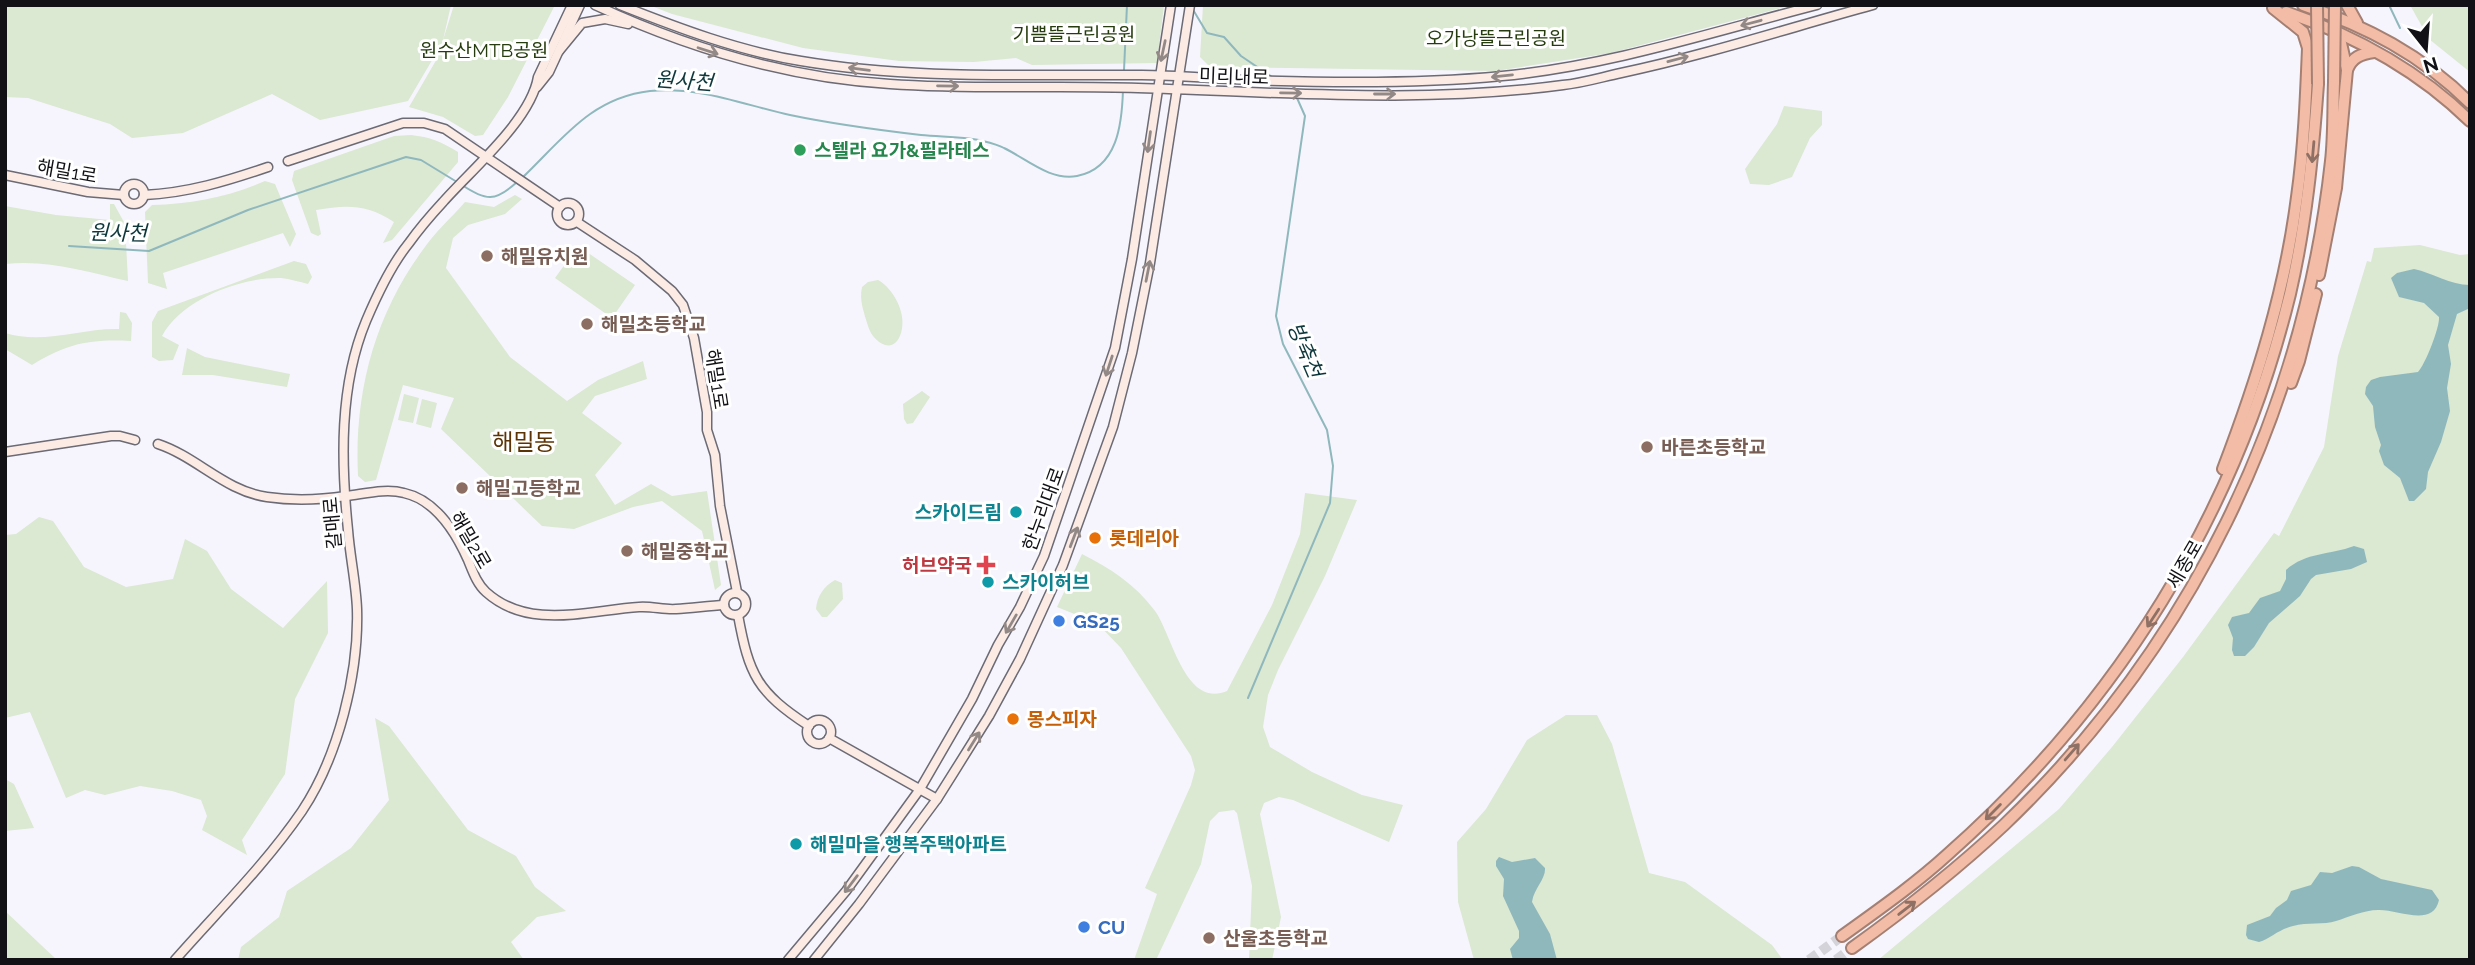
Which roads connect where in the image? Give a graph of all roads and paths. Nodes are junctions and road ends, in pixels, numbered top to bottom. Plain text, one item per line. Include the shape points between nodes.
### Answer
1 (572, 5) edge
2 (580, 5) edge
3 (595, 5) edge
4 (620, 5) edge
5 (626, 5) edge
6 (1171, 5) edge
7 (1191, 5) edge
8 (1817, 5) edge
9 (1873, 5) edge
10 (2303, 5) edge
11 (2347, 5) edge
12 (2268, 7) edge
13 (2326, 11) edge
14 (640, 13) junction
15 (2358, 25) junction
16 (644, 28) junction
17 (2334, 31) junction
18 (2308, 48) junction
19 (559, 51) junction
20 (2374, 52) junction
21 (2347, 70) junction
22 (1159, 75) junction
23 (1179, 76) junction
24 (537, 87) junction
25 (1157, 88) junction
26 (1177, 89) junction
27 (2470, 103) edge
28 (2470, 121) edge
29 (486, 157) junction
30 (288, 161) dead end
31 (268, 167) dead end
32 (5, 175) edge
33 (124, 195) junction
34 (144, 195) junction
35 (560, 207) junction
36 (577, 222) junction
37 (135, 440) dead end
38 (158, 444) dead end
39 (5, 452) edge
40 (345, 496) junction
41 (2172, 588) junction
42 (737, 592) junction
43 (2185, 598) junction
44 (724, 605) junction
45 (738, 615) junction
46 (808, 726) junction
47 (829, 738) junction
48 (920, 789) junction
49 (937, 799) junction
50 (1842, 936) tunnel mouth
51 (1852, 948) tunnel mouth
52 (175, 960) edge
53 (788, 960) edge
54 (814, 960) edge

1 - 24 street, 갈매로
2 - 19 street, 갈매로
3 - 16 street, 미리내로
4 - 14 street, 미리내로
5 - 14 street
6 -> 22 street, 한누리대로
7 - 23 street, 한누리대로
8 -> 23 street, 미리내로 via 1645,51 1554,69 1468,79 1304,81
26 -> 9 street, 미리내로 via 1438,94 1567,85 1650,67
10 - 13 highway
11 - 15 highway
12 - 13 highway
12 - 18 highway via 2303,32
13 - 15 highway
13 - 17 highway
13 - 18 highway
13 -> 41 highway, 세종로, bridge via 2313,156 2290,292 2252,418 2206,526
13 - 43 highway, 세종로, bridge via 2334,82 2331,159 2308,299 2269,428 2221,536
22 -> 14 street, 미리내로 via 913,74 856,69 756,50
15 - 27 highway via 2429,68
16 - 19 street via 589,20
16 -> 25 street, 미리내로 via 750,63 861,82
17 - 20 highway
17 - 21 highway
18 - 41 highway via 2298,196 2268,339 2216,488
19 - 24 street, 갈매로
20 - 21 highway via 2356,57
20 - 28 highway via 2420,79
21 - 43 highway via 2336,188 2299,361 2237,514
22 - 23 street, 미리내로
22 - 25 street, 한누리대로
23 - 26 street, 한누리대로
24 - 29 street, 갈매로
25 - 26 street, 미리내로
25 -> 48 street, 한누리대로 via 1115,348 1067,493 1020,607
49 -> 26 street, 한누리대로 via 989,716 1041,617 1113,427 1150,263
29 - 30 street via 445,129 403,123
29 - 35 street
29 - 40 street, 갈매로 via 407,245 365,324 348,385
31 - 34 street via 197,189
32 - 33 street, 해밀1로
33 - 34 street via 135,204
33 - 34 street via 127,187 136,184
35 - 36 street via 577,207
35 - 36 street via 557,214 562,223
36 - 42 street, 해밀1로 via 635,260 683,305 694,338
37 - 39 street via 111,436
38 - 40 street, 해밀2로 via 242,491 294,500
40 - 44 street, 해밀2로 via 403,492 427,505 449,526 481,588 535,616
40 - 52 street, 갈매로 via 357,609 356,644 350,691 326,764 303,809 273,850
41 -> 50 highway, 세종로 via 2089,708 1992,815 1946,857
42 - 44 street via 727,596
42 - 45 street via 747,603
51 -> 43 highway, 세종로 via 1955,869 2055,772 2138,670
44 - 45 street via 729,613
45 - 46 street via 744,653 759,683
46 - 47 street via 812,742 820,744
46 - 47 street via 816,720 825,722 830,727
47 - 48 street
48 - 49 street
48 -> 53 street, 한누리대로 via 846,891
49 - 54 street, 한누리대로

